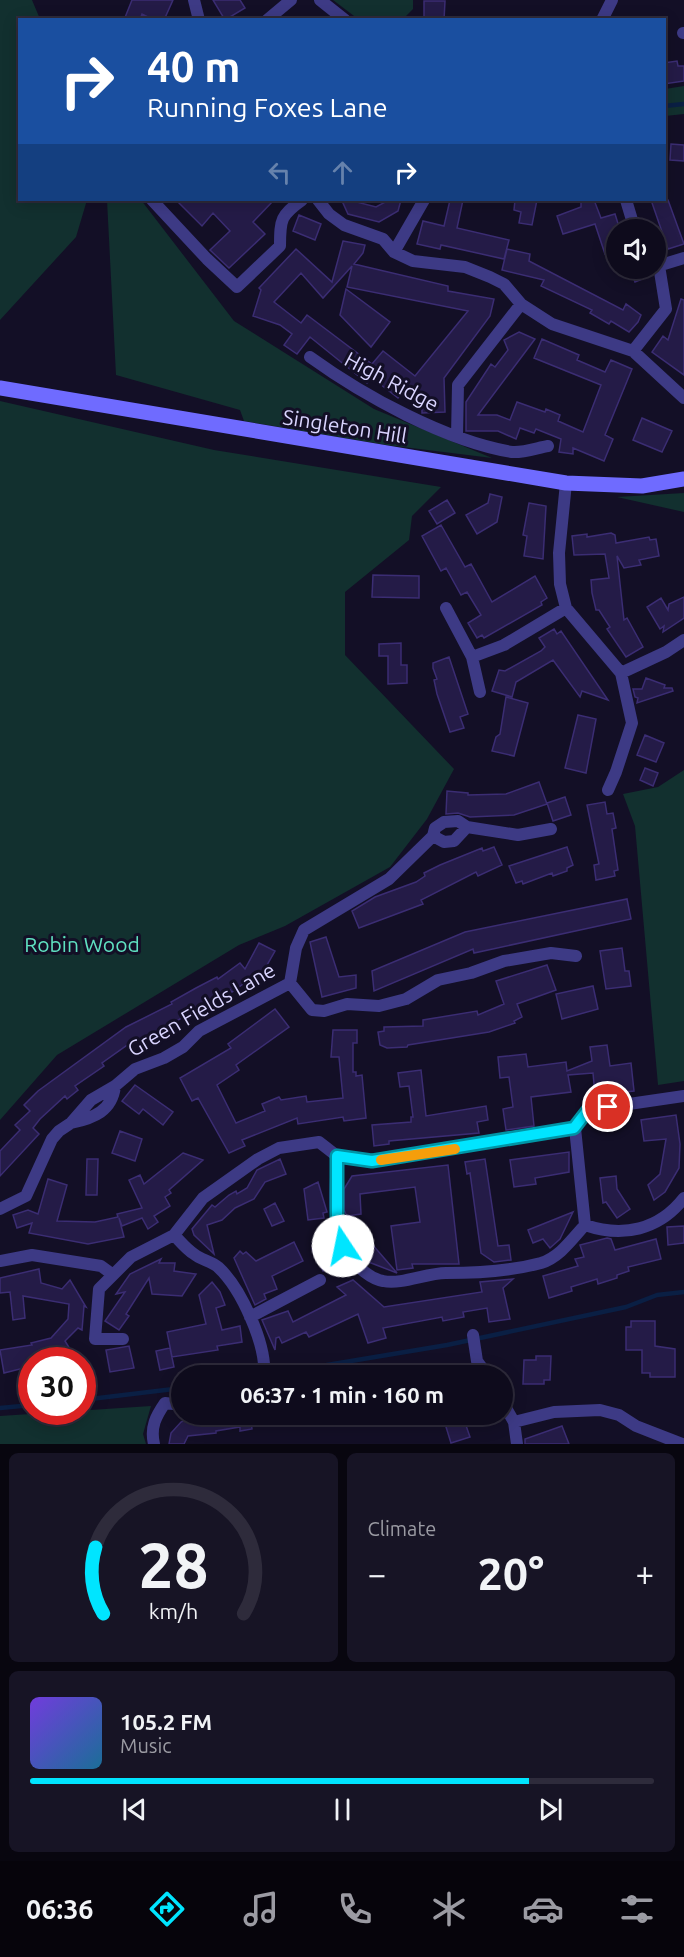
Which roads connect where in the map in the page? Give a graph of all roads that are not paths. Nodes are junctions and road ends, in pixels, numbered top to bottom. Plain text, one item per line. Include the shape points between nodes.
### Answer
1 (194, 0) edge
2 (291, 0) edge
3 (320, 0) edge
4 (612, 0) edge
5 (198, 18) edge
6 (269, 18) edge
7 (342, 18) edge
8 (603, 18) edge
9 (153, 201) edge
10 (302, 201) edge
11 (319, 201) edge
12 (423, 201) edge
13 (626, 201) edge
14 (632, 219) edge
15 (394, 252) junction
16 (684, 258) edge
17 (666, 263) edge
18 (663, 279) edge
19 (521, 304) junction
20 (633, 351) junction
21 (310, 357) dead end
22 (0, 388) edge
23 (684, 398) edge
24 (457, 436) junction
25 (548, 446) dead end
26 (684, 479) edge
27 (566, 483) junction
28 (446, 608) dead end
29 (566, 608) junction
30 (684, 640) edge
31 (472, 657) junction
32 (621, 673) junction
33 (480, 692) dead end
34 (608, 790) dead end
35 (467, 827) junction
36 (551, 829) dead end
37 (433, 836) junction
38 (576, 956) dead end
39 (290, 983) junction
40 (684, 1097) edge
41 (574, 1128) junction
42 (337, 1156) junction
43 (684, 1198) edge
44 (0, 1209) edge
45 (585, 1225) junction
46 (174, 1235) junction
47 (0, 1261) edge
48 (112, 1274) junction
49 (320, 1280) dead end
50 (249, 1317) junction
51 (473, 1335) dead end
52 (123, 1339) dead end
53 (263, 1365) edge
54 (480, 1365) edge
55 (171, 1404) edge
56 (514, 1422) joint
57 (154, 1444) edge
58 (517, 1444) edge
59 (682, 1444) edge

1 - 5 street
2 - 6 street
3 - 7 street
4 - 8 street
9 - 10 street via 237,287 280,246 280,223 285,213
11 - 15 street via 344,225 383,239
12 - 15 street
13 - 14 street
15 - 19 street via 413,261 465,267 490,277 504,284
16 - 17 street
18 - 20 street via 666,309
19 - 20 street via 552,324
19 - 24 street, High Ridge via 458,385
20 - 23 street
21 - 24 street, High Ridge via 350,386
22 - 27 street, Singleton Hill
24 - 25 street, High Ridge via 514,452
26 - 27 street, Singleton Hill via 642,486
27 - 29 street via 559,553
28 - 31 street
29 - 31 street via 504,645
29 - 32 street
30 - 32 street
31 - 33 street
32 - 34 street via 632,723
35 - 36 street, Green Fields Lane via 518,835
35 - 37 street via 454,842
35 - 37 street, Green Fields Lane via 458,821 444,822 435,828
37 - 39 street, Green Fields Lane via 389,879 304,930 296,948
38 - 39 street via 551,953 504,961 438,980 405,999 379,1006 347,1004 324,1011 312,1010
39 - 44 street, Green Fields Lane via 200,1031 164,1058 135,1069 92,1100 52,1139 26,1196
40 - 41 street via 588,1110
41 - 42 street via 372,1161
41 - 45 street
42 - 45 street via 337,1222 343,1246 358,1266 381,1281 541,1263 566,1248
42 - 46 street via 319,1142 279,1148 203,1198
43 - 45 street via 671,1215 630,1232 604,1232
46 - 48 street via 130,1257
46 - 50 street via 230,1280
47 - 48 street via 32,1255 101,1266
48 - 52 street via 99,1289 95,1339
49 - 50 street
50 - 53 street
51 - 54 street
55 - 57 street via 165,1403 154,1419
56 - 58 street
56 - 59 street via 554,1412 600,1410

